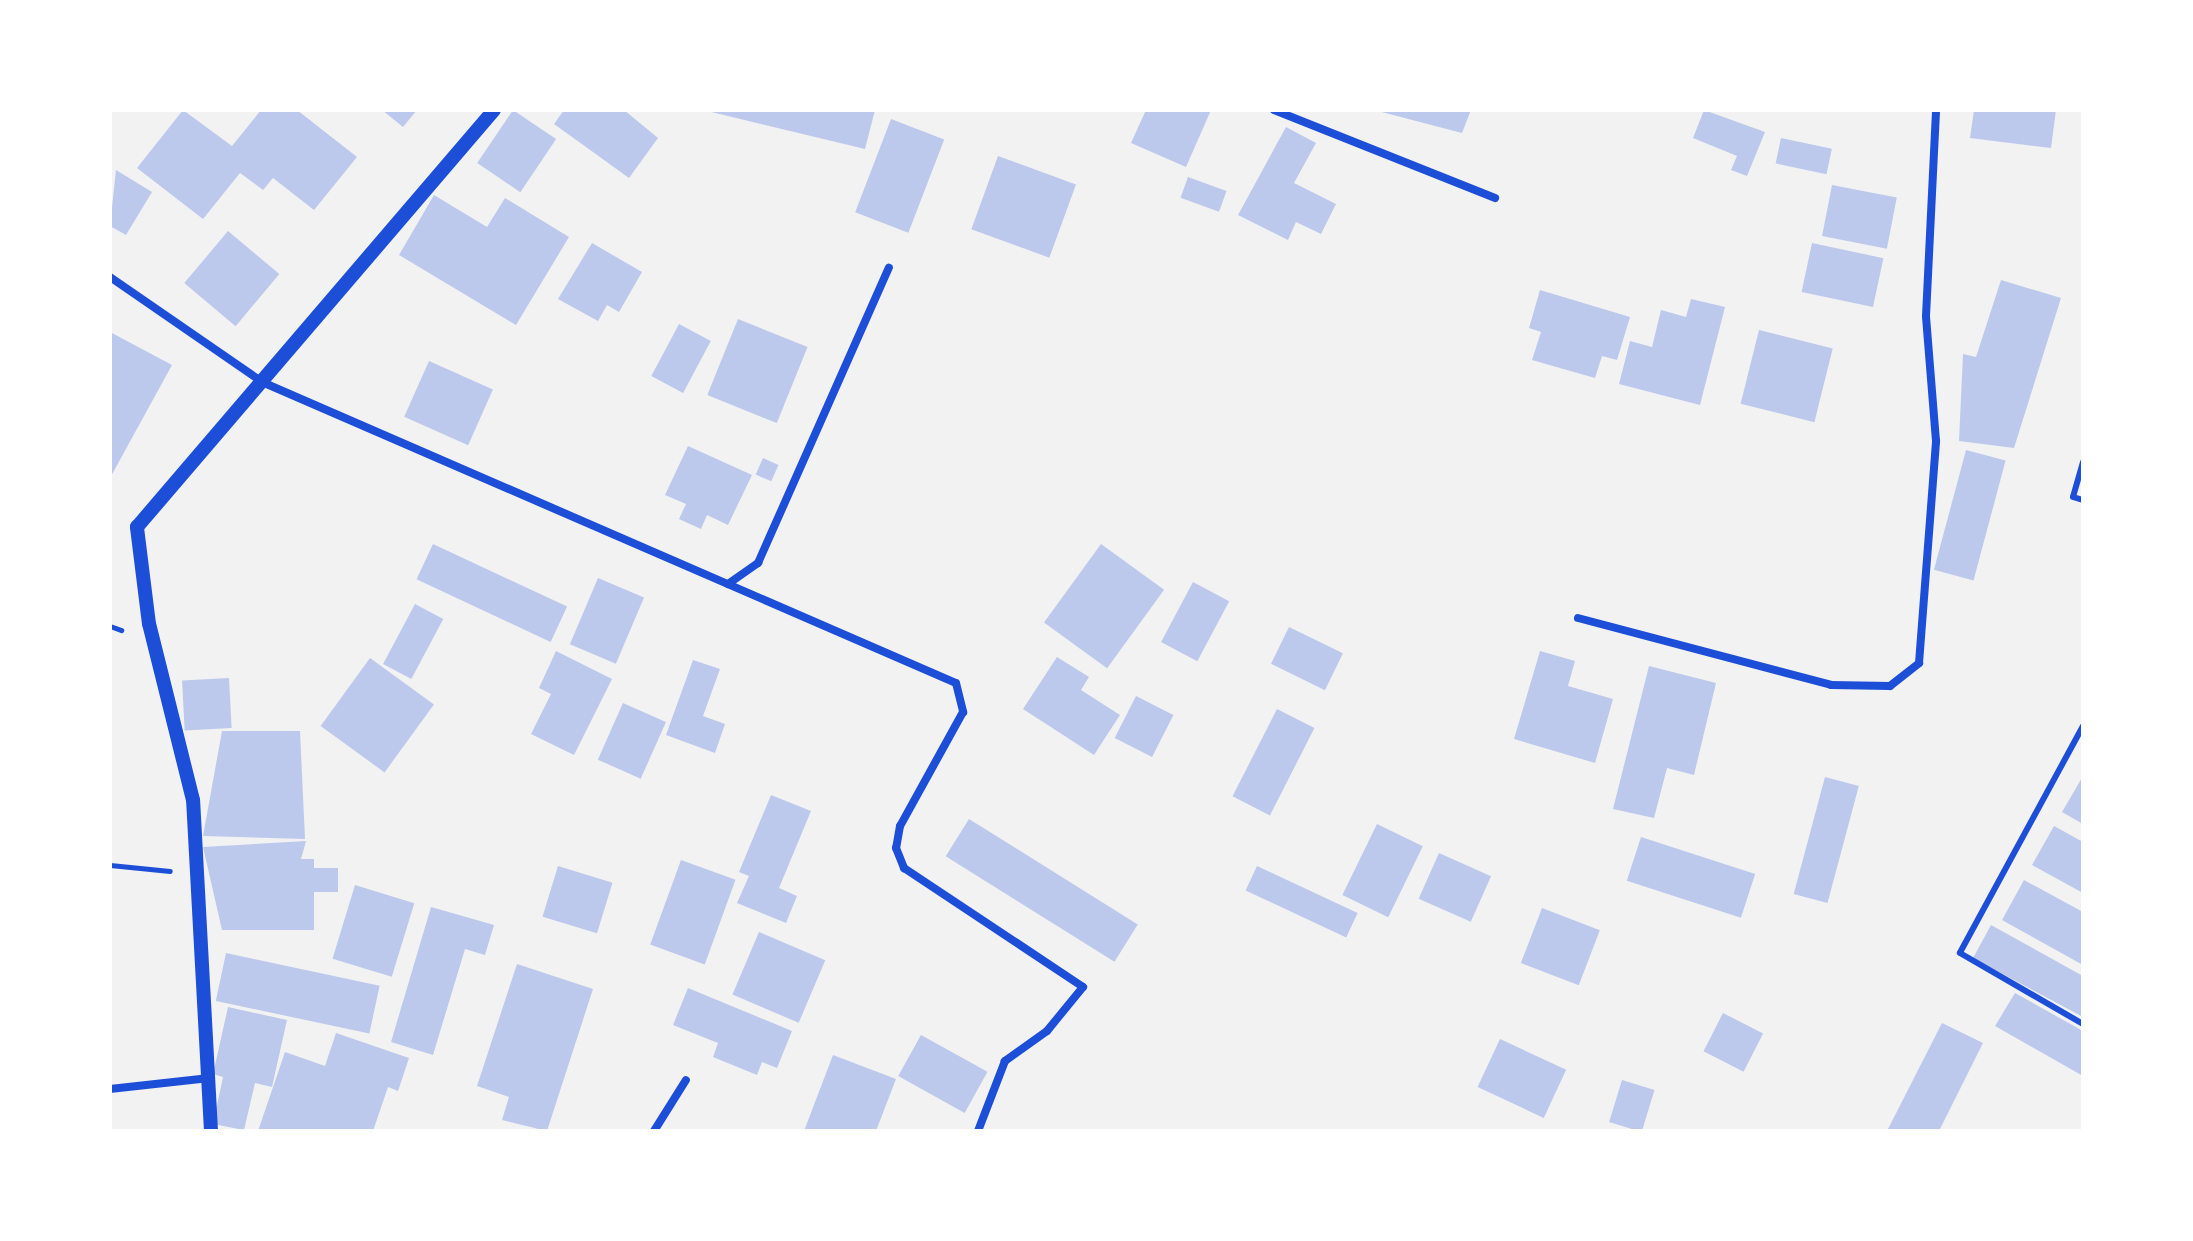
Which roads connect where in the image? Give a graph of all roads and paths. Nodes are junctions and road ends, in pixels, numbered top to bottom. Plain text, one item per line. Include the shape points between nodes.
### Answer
1 (494, 110) edge
2 (1274, 110) edge
3 (1936, 110) edge
4 (1495, 198) dead end
5 (889, 268) dead end
6 (110, 277) edge
7 (262, 382) junction
8 (2083, 462) edge
9 (2083, 500) edge
10 (728, 584) junction
11 (1578, 618) dead end
12 (2083, 726) edge
13 (110, 865) edge
14 (199, 874) junction
15 (2083, 1024) edge
16 (211, 1077) junction
17 (686, 1080) dead end
18 (110, 1089) edge
19 (211, 1131) edge
20 (654, 1131) edge
21 (978, 1131) edge

1 - 7 street
2 - 4 street
3 - 11 street via 1926,316 1936,441 1919,663 1890,686 1831,685
5 - 10 street via 758,563
6 - 7 street
7 - 10 street
7 - 14 street via 137,527 149,624 193,800
8 - 9 lane via 2073,497
10 - 21 street via 956,683 965,698 896,848 904,868 1083,987 1047,1031 1005,1061
12 - 15 lane via 1960,953
13 - 14 path
14 - 16 street
16 - 18 street
16 - 19 street
17 - 20 street

